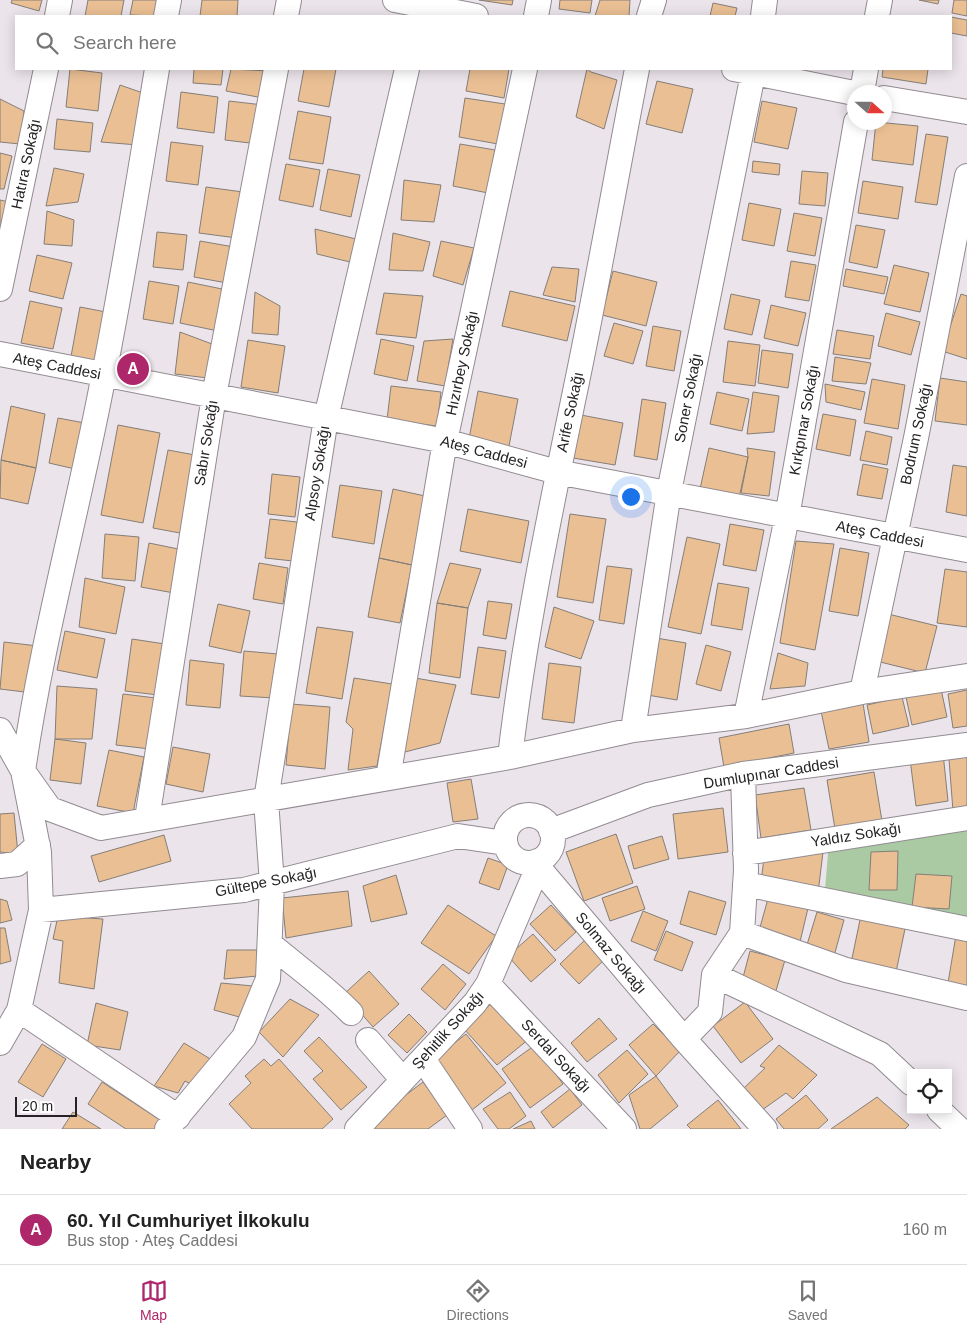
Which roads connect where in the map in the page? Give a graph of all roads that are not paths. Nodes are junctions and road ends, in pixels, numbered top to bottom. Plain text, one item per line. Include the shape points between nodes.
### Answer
1 (60, 0) edge
2 (169, 0) edge
3 (289, 0) edge
4 (395, 0) edge
5 (539, 0) edge
6 (654, 0) edge
7 (765, 0) edge
8 (880, 0) edge
9 (422, 7) edge
10 (57, 15) edge
11 (166, 15) edge
12 (286, 15) edge
13 (470, 15) edge
14 (536, 15) edge
15 (649, 15) edge
16 (763, 15) edge
17 (877, 15) edge
18 (46, 70) edge
19 (157, 70) edge
20 (276, 70) edge
21 (407, 70) edge
22 (525, 70) edge
23 (637, 70) edge
24 (748, 70) edge
25 (866, 70) edge
26 (863, 85) edge
27 (847, 91) edge
28 (892, 99) edge
29 (967, 112) edge
30 (855, 130) edge
31 (967, 176) edge
32 (0, 289) edge
33 (0, 354) edge
34 (104, 374) junction
35 (214, 396) junction
36 (326, 418) junction
37 (445, 441) junction
38 (557, 472) junction
39 (669, 492) junction
40 (787, 517) junction
41 (895, 537) junction
42 (967, 550) edge
43 (967, 674) edge
44 (862, 692) junction
45 (746, 716) junction
46 (0, 730) edge
47 (633, 730) junction
48 (967, 746) edge
49 (510, 757) junction
50 (24, 771) junction
51 (743, 774) junction
52 (388, 778) junction
53 (266, 800) junction
54 (967, 818) edge
55 (147, 820) junction
56 (551, 831) junction
57 (509, 832) junction
58 (38, 845) junction
59 (745, 853) junction
60 (537, 864) junction
61 (0, 866) edge
62 (272, 884) junction
63 (745, 884) junction
64 (41, 910) junction
65 (967, 929) edge
66 (742, 933) junction
67 (270, 944) junction
68 (714, 975) junction
69 (488, 984) junction
70 (967, 998) edge
71 (19, 1010) junction
72 (350, 1013) dead end
73 (684, 1039) junction
74 (368, 1040) dead end
75 (0, 1043) edge
76 (423, 1059) junction
77 (907, 1079) edge
78 (403, 1080) junction
79 (943, 1114) edge
80 (172, 1123) edge
81 (357, 1129) edge
82 (470, 1129) edge
83 (624, 1129) edge
84 (765, 1129) edge
85 (959, 1129) edge

1 - 10 street
2 - 11 street
3 - 12 street
4 - 9 street
5 - 14 street
6 - 15 street
7 - 16 street
8 - 17 street
9 - 13 street
18 - 32 street, Hatıra Sokağı
19 - 34 street
20 - 35 street, Sabır Sokağı
21 - 36 street, Alpsoy Sokağı
22 - 37 street, Hızırbey Sokağı
23 - 38 street, Arife Sokağı
24 - 27 street
24 - 39 street, Soner Sokağı
25 - 26 street
28 - 29 street
30 - 40 street, Kırkpınar Sokağı
31 - 41 street, Bodrum Sokağı
33 - 34 street, Ateş Caddesi
34 - 35 street, Ateş Caddesi
34 - 50 street via 34,697
35 - 36 street, Ateş Caddesi
35 - 55 street, Sabır Sokağı
36 - 37 street, Ateş Caddesi
36 - 53 street, Alpsoy Sokağı
37 - 38 street, Ateş Caddesi
37 - 52 street, Hızırbey Sokağı
38 - 39 street, Ateş Caddesi
38 - 49 street, Arife Sokağı via 517,695
39 - 40 street, Ateş Caddesi
39 - 47 street, Soner Sokağı
40 - 41 street, Ateş Caddesi
40 - 45 street, Kırkpınar Sokağı
41 - 42 street, Ateş Caddesi
41 - 44 street, Bodrum Sokağı
43 - 44 street
44 - 45 street
45 - 47 street
46 - 50 street
47 - 49 street
48 - 51 street, Dumlupınar Caddesi
49 - 52 street
50 - 55 street via 50,809 101,828
50 - 58 street
51 - 56 street, Dumlupınar Caddesi via 648,795
51 - 59 street
52 - 53 street
53 - 55 street
53 - 62 street, Alpsoy Sokağı
54 - 59 street, Yaldız Sokağı
56 - 57 street via 542,819 526,815
56 - 60 street via 550,849
57 - 60 street via 507,850 517,860
57 - 62 street, Gültepe Sokağı via 458,836
58 - 61 street via 17,864
58 - 64 street
59 - 63 street
60 - 69 street, Şehitlik Sokağı
60 - 73 street, Solmaz Sokağı
62 - 64 street, Gültepe Sokağı via 244,890
62 - 67 street, Alpsoy Sokağı
63 - 65 street
63 - 66 street
64 - 71 street
66 - 68 street
66 - 70 street via 846,970
67 - 72 street via 323,985
67 - 80 street, Alpsoy Sokağı via 268,979 244,1037
68 - 73 street via 710,1012
68 - 77 street via 880,1054
69 - 76 street, Şehitlik Sokağı via 475,1003
69 - 83 street, Serdal Sokağı
71 - 75 street
71 - 80 street
73 - 84 street, Solmaz Sokağı
74 - 78 street
76 - 78 street, Şehitlik Sokağı
76 - 82 street
78 - 81 street, Şehitlik Sokağı
79 - 85 street

